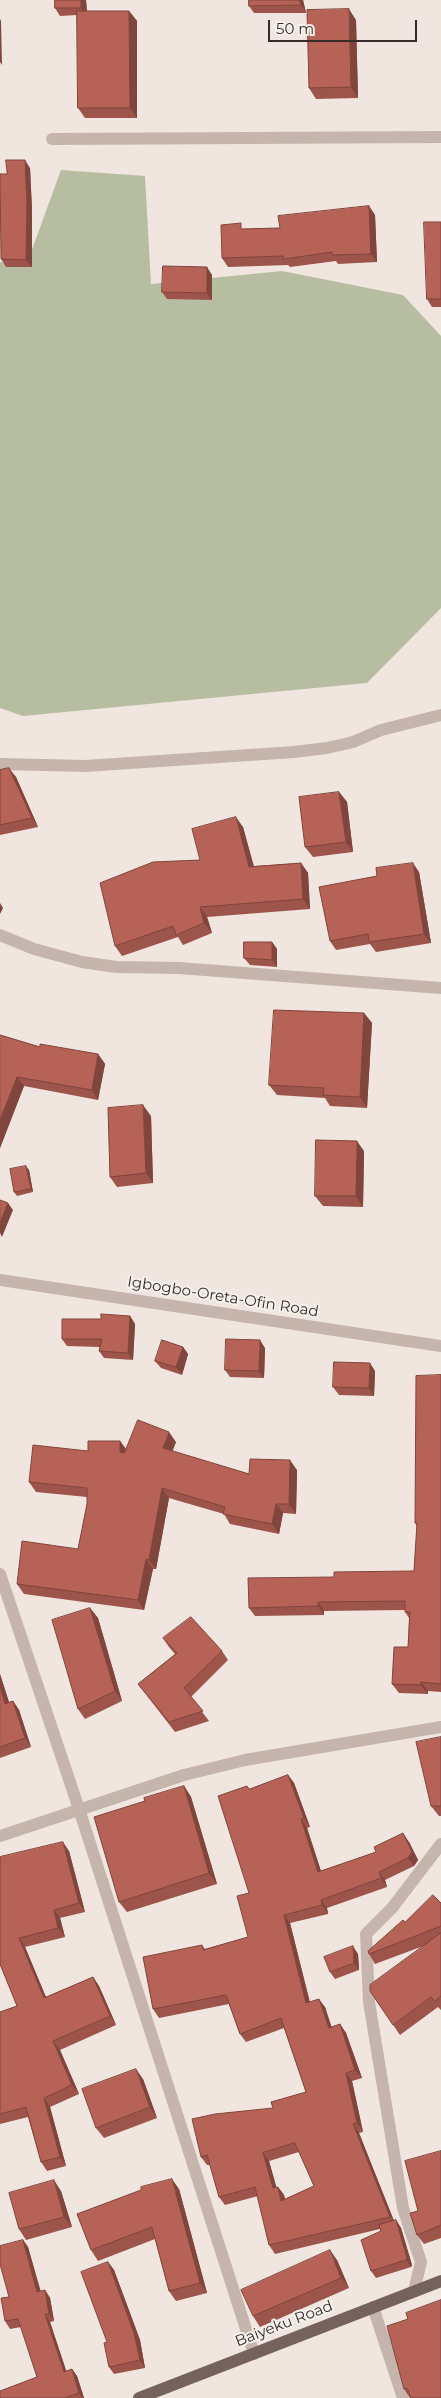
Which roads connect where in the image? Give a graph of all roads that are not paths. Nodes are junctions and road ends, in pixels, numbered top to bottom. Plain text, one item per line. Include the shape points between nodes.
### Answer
1 (441, 137) edge
2 (52, 139) dead end
3 (441, 715) edge
4 (0, 764) edge
5 (0, 935) edge
6 (441, 988) edge
7 (0, 1280) edge
8 (441, 1346) edge
9 (0, 1574) edge
10 (441, 1728) edge
11 (79, 1808) junction
12 (0, 1836) edge
13 (441, 1844) edge
14 (441, 2281) edge
15 (414, 2292) junction
16 (373, 2307) junction
17 (254, 2354) junction
18 (140, 2398) edge
19 (403, 2398) edge

1 - 2 street
3 - 4 street via 381,730 353,742 294,752 85,766
5 - 6 street via 82,962 116,967 179,968
7 - 8 street, Igbogbo-Oreta-Ofin Road
9 - 11 street
10 - 11 street via 245,1760 184,1774
11 - 12 street
11 - 17 street
13 - 15 street via 392,1908 366,1934 369,2002 402,2198 421,2262
14 - 15 main road, Baiyeku Road
15 - 16 main road, Baiyeku Road
16 - 17 main road, Baiyeku Road
16 - 19 street
17 - 18 main road, Baiyeku Road

